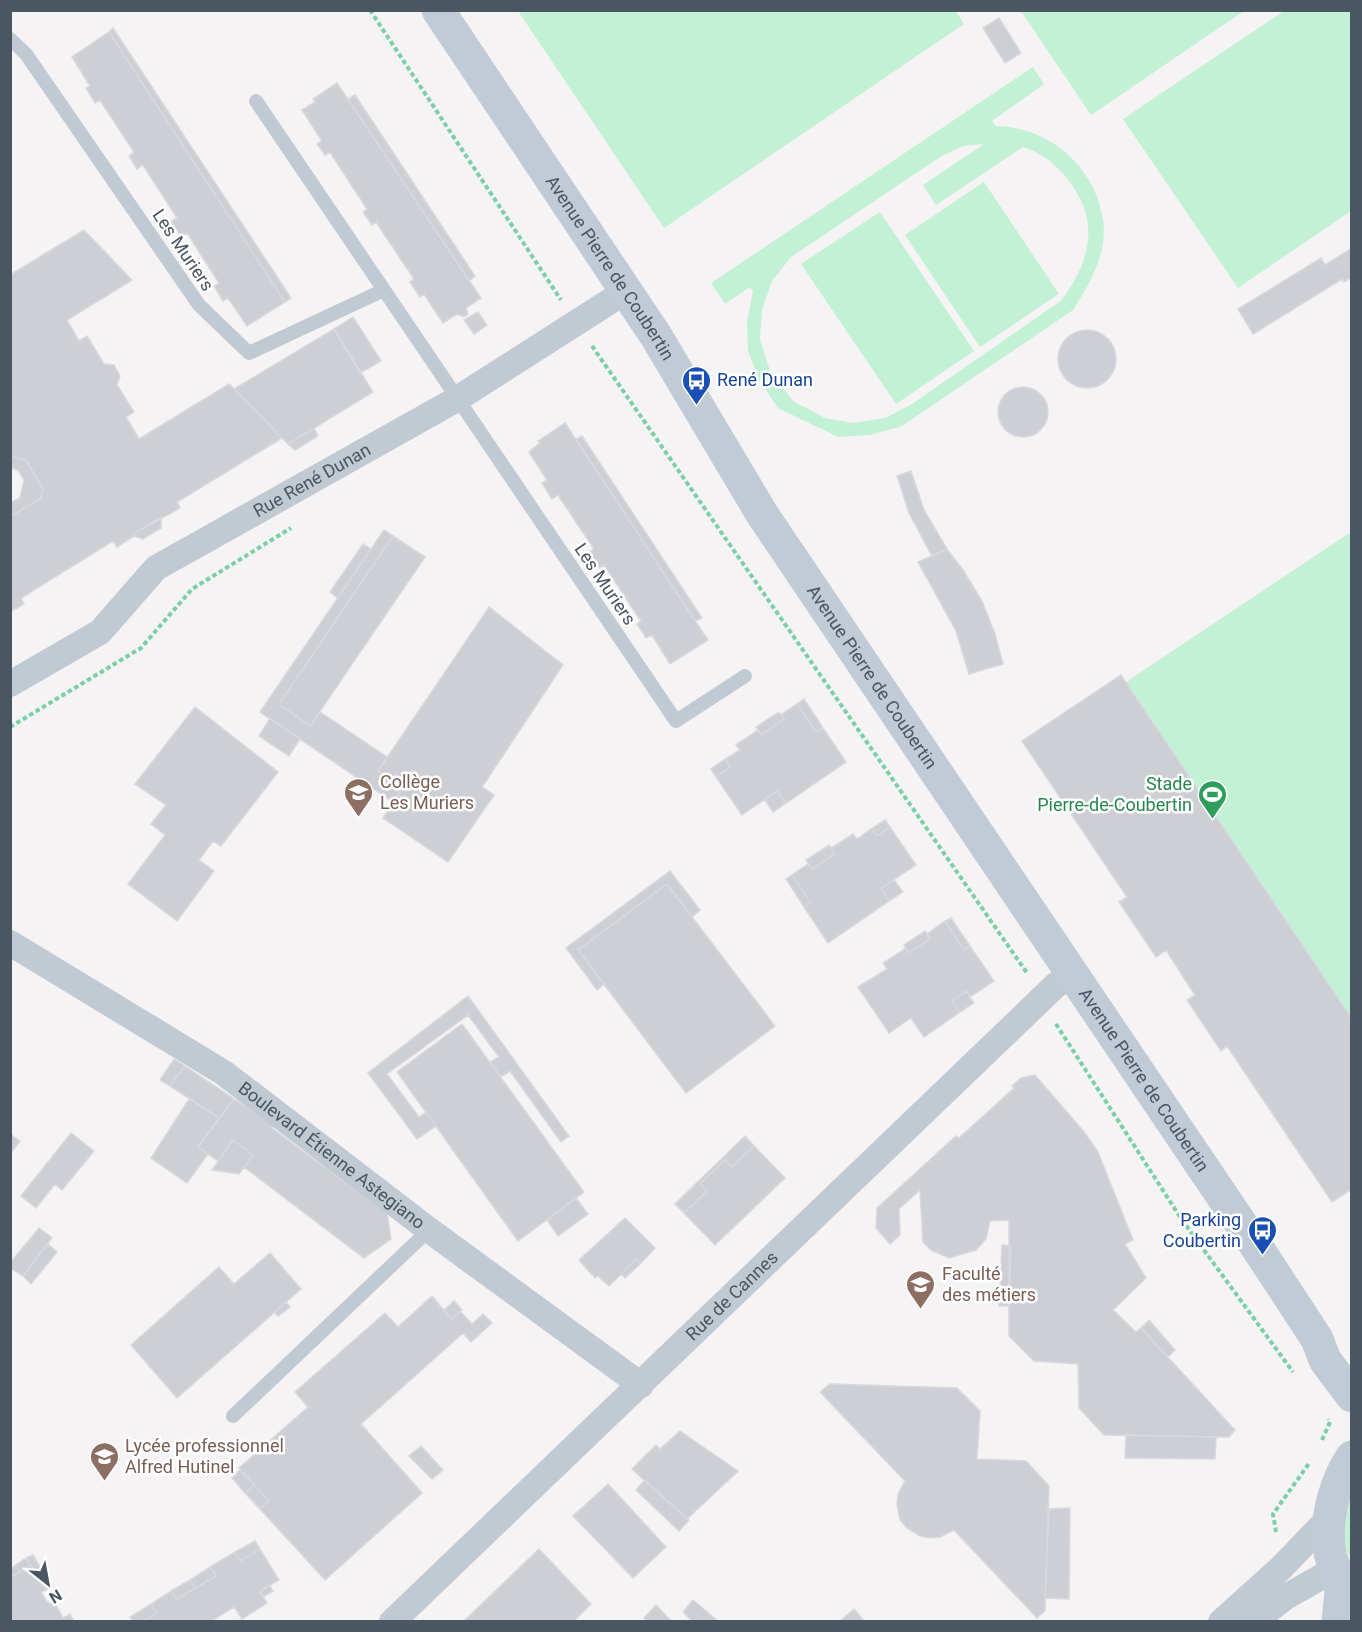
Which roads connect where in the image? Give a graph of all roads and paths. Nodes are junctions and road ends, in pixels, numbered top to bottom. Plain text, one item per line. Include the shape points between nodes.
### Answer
1 (370, 10) edge
2 (438, 10) edge
3 (10, 39) edge
4 (256, 101) dead end
5 (626, 291) junction
6 (386, 295) junction
7 (563, 303) dead end
8 (589, 343) dead end
9 (594, 348) junction
10 (584, 354) dead end
11 (457, 399) junction
12 (292, 527) dead end
13 (745, 676) dead end
14 (10, 684) edge
15 (10, 727) edge
16 (10, 943) edge
17 (1073, 974) junction
18 (1031, 978) dead end
19 (1052, 1018) dead end
20 (429, 1230) junction
21 (1317, 1339) junction
22 (1352, 1362) edge
23 (1294, 1374) dead end
24 (641, 1385) junction
25 (1352, 1396) edge
26 (1323, 1412) dead end
27 (233, 1416) dead end
28 (1321, 1443) dead end
29 (1316, 1454) dead end
30 (1352, 1457) edge
31 (1329, 1518) junction
32 (1276, 1534) dead end
33 (1343, 1578) edge
34 (392, 1622) edge
35 (1221, 1622) edge
36 (1254, 1622) edge
37 (1338, 1622) edge

1 - 7 path
2 - 5 main road, Avenue Pierre de Coubertin
3 - 6 lane, Les Muriers via 26,54 198,305 249,353
4 - 6 lane
5 - 11 street, Rue René Dunan
5 - 17 main road, Avenue Pierre de Coubertin via 762,514
6 - 11 lane
8 - 9 path
9 - 10 path
9 - 18 path
11 - 13 lane, Les Muriers via 676,721
11 - 14 street, Rue René Dunan via 156,568 100,632
12 - 15 path via 192,589 141,648
16 - 20 street, Boulevard Étienne Astegiano via 224,1073
17 - 21 main road, Avenue Pierre de Coubertin
17 - 24 street, Rue de Cannes via 1056,985
19 - 23 path via 1182,1220
20 - 24 street, Boulevard Étienne Astegiano
20 - 27 lane
21 - 22 main road, Avenue Pierre de Coubertin
21 - 25 main road, Avenue Pierre de Coubertin via 1325,1360
24 - 34 street, Rue de Cannes
26 - 28 path via 1330,1422
29 - 32 path via 1273,1514
30 - 31 main road via 1337,1480
31 - 33 main road via 1329,1544
31 - 35 street
33 - 36 street via 1284,1598
33 - 37 main road

